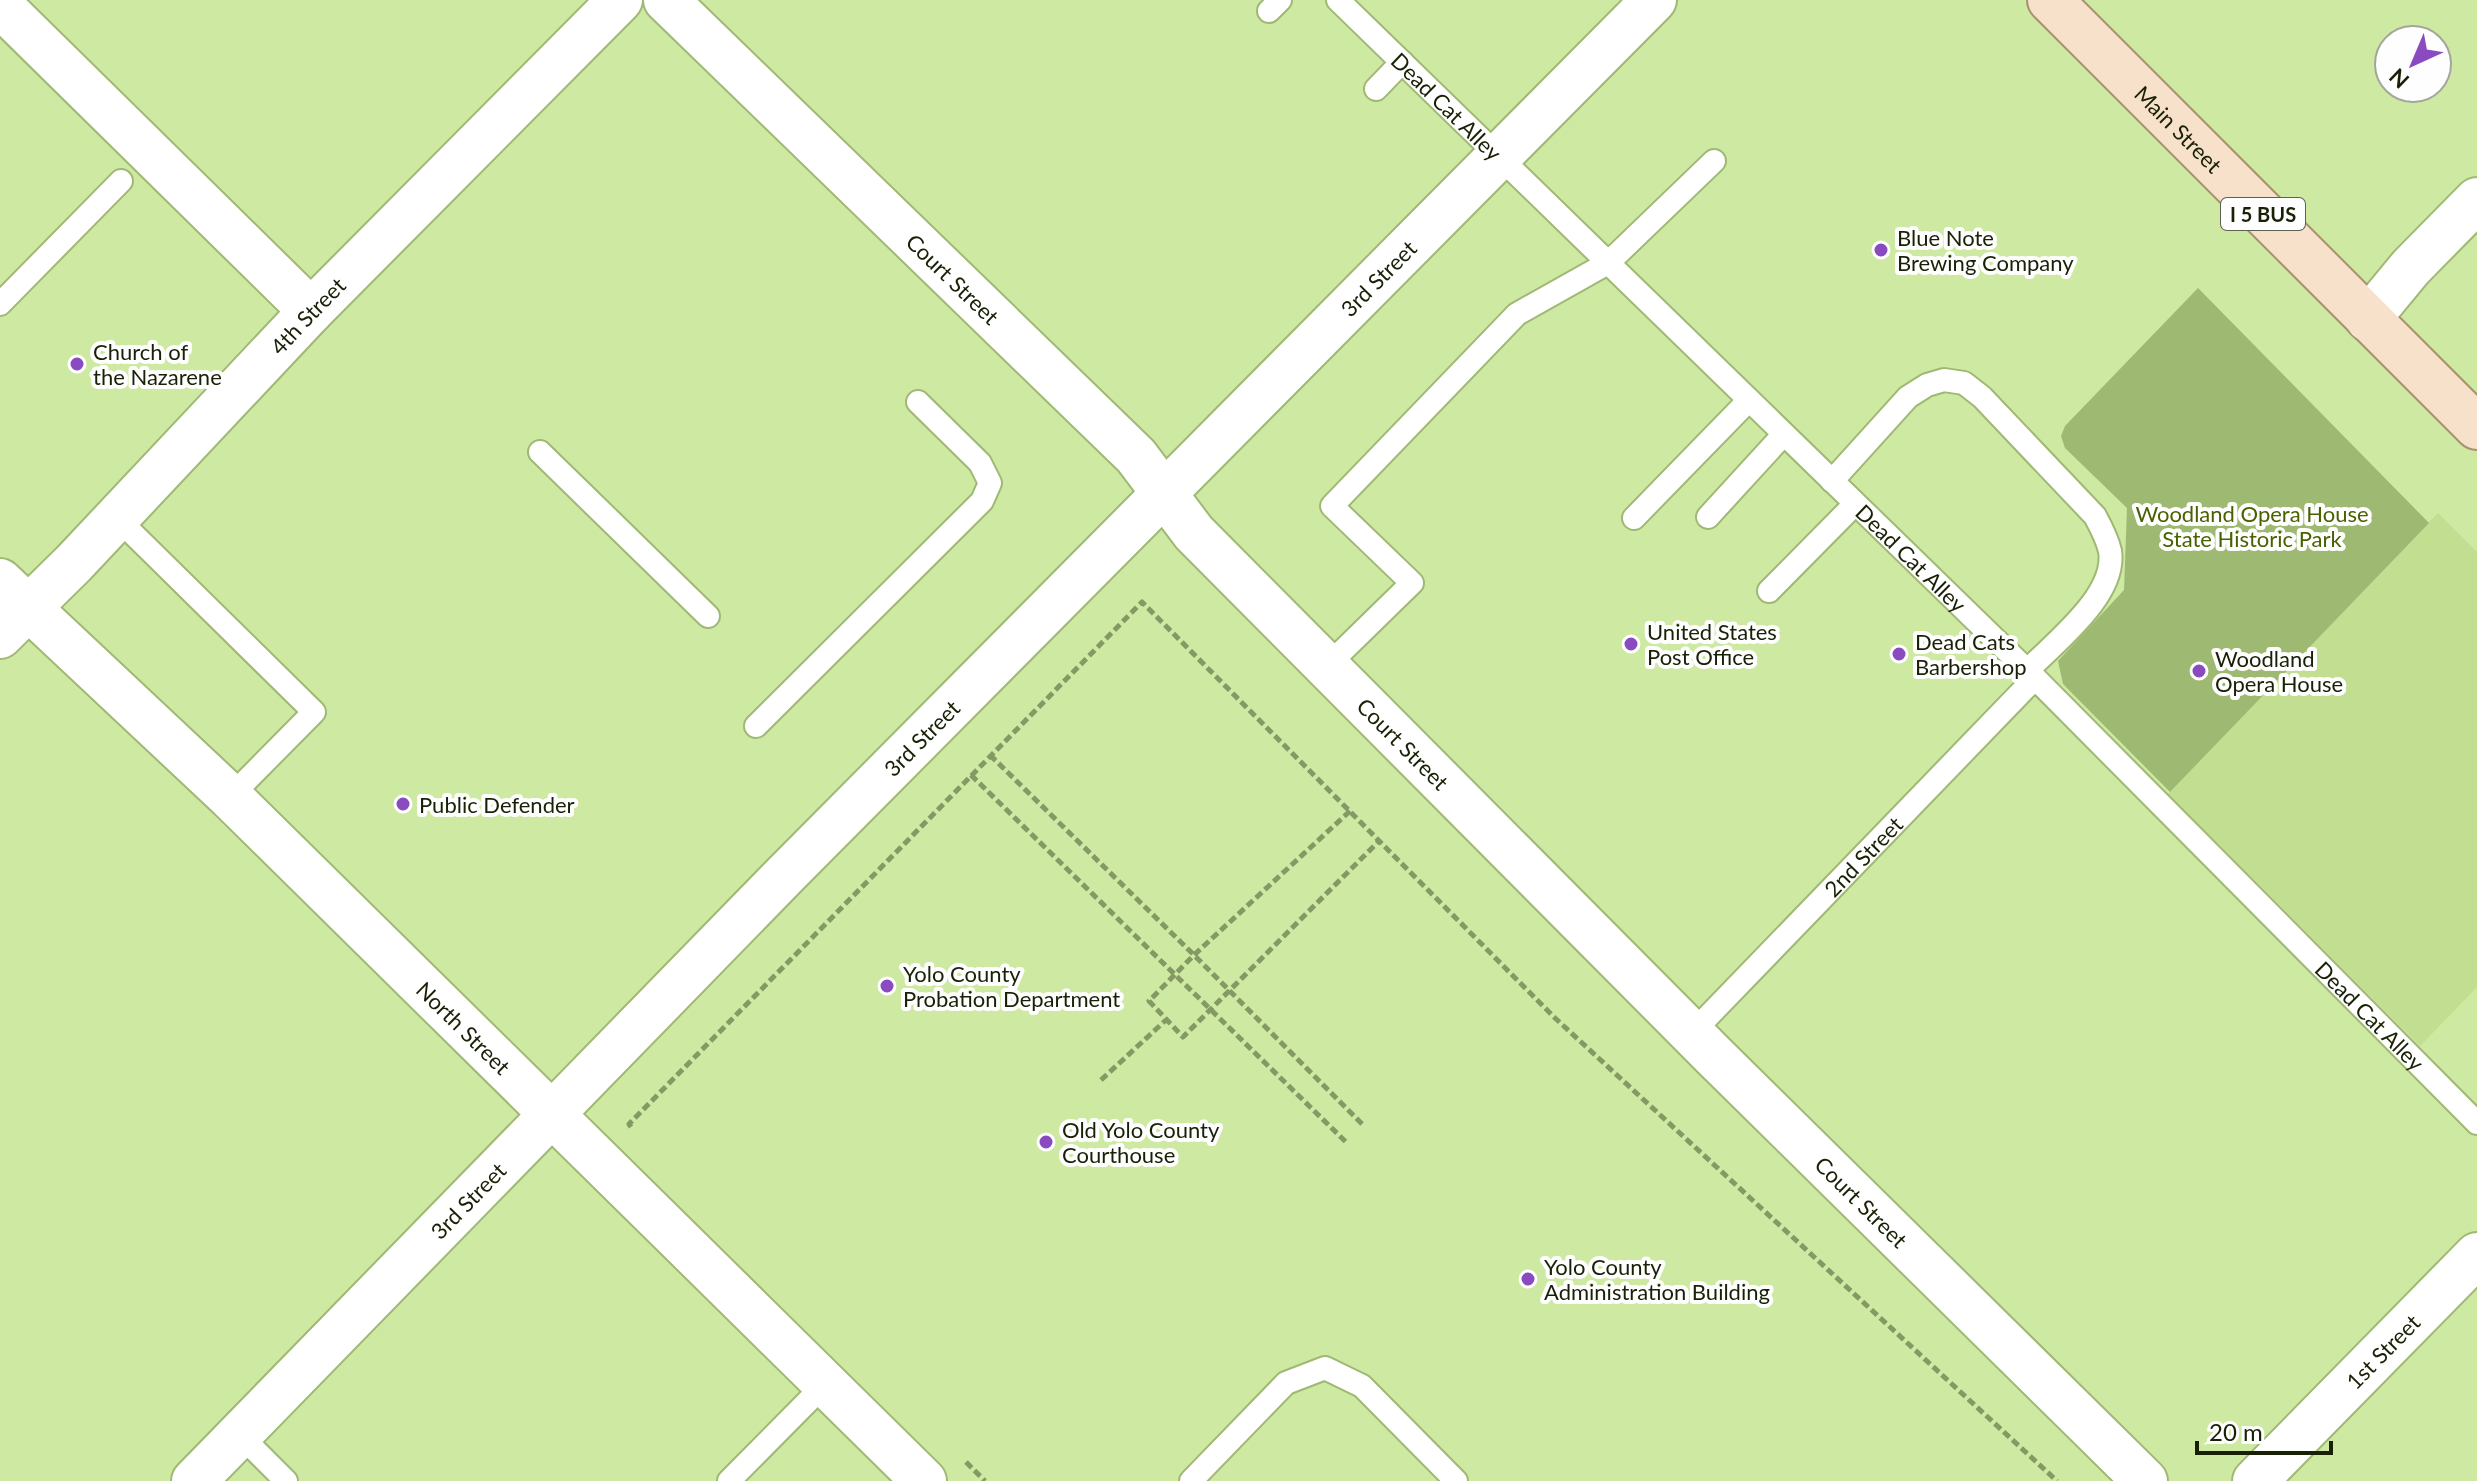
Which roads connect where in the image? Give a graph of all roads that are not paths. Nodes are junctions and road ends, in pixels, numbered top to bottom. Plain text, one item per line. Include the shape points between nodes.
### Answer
1 (620, 0) edge
2 (666, 0) edge
3 (1338, 0) edge
4 (1654, 0) edge
5 (2050, 0) edge
6 (0, 5) edge
7 (1402, 62) junction
8 (1376, 89) dead end
9 (1499, 157) junction
10 (1714, 161) dead end
11 (121, 181) dead end
12 (2477, 200) edge
13 (1608, 263) junction
14 (0, 304) edge
15 (311, 311) junction
16 (2368, 319) junction
17 (1749, 400) junction
18 (918, 402) dead end
19 (2477, 427) edge
20 (1784, 434) junction
21 (540, 452) dead end
22 (1832, 481) junction
23 (1164, 494) junction
24 (1855, 504) junction
25 (1708, 517) dead end
26 (117, 518) junction
27 (1634, 518) dead end
28 (1769, 591) dead end
29 (10, 608) edge
30 (708, 616) dead end
31 (1327, 666) junction
32 (2031, 675) junction
33 (756, 726) dead end
34 (230, 797) junction
35 (1692, 1033) junction
36 (552, 1116) junction
37 (2477, 1123) edge
38 (2477, 1255) edge
39 (825, 1384) junction
40 (240, 1435) junction
41 (194, 1481) edge
42 (286, 1481) edge
43 (729, 1481) edge
44 (924, 1481) edge
45 (1191, 1481) edge
46 (1456, 1481) edge
47 (2145, 1481) edge
48 (2255, 1481) edge

1 - 15 street, 4th Street
2 - 23 street, Court Street via 1136,456
3 - 7 lane, Dead Cat Alley
4 - 9 street, 3rd Street
5 - 16 main road, Main Street / I 5 BUS
6 - 15 street
7 - 8 lane
7 - 9 lane, Dead Cat Alley
9 - 13 lane, Dead Cat Alley
9 - 23 street, 3rd Street
10 - 13 lane
11 - 14 lane
12 - 16 street
13 - 17 lane, Dead Cat Alley
13 - 31 lane via 1517,314 1332,506 1412,583
15 - 26 street, 4th Street
16 - 19 main road, Main Street / I 5 BUS
17 - 20 lane, Dead Cat Alley
17 - 27 lane
18 - 33 lane via 980,463 990,483 982,501
20 - 22 lane, Dead Cat Alley
20 - 25 lane
21 - 30 lane
22 - 24 lane, Dead Cat Alley
22 - 32 lane, 2nd Street via 1908,397 1927,385 1944,380 1964,383 1982,397 2095,516 2111,554 2102,591
23 - 31 street, Court Street via 1194,533
23 - 36 street, 3rd Street
24 - 28 lane
24 - 32 lane, Dead Cat Alley
26 - 29 street, 4th Street
26 - 34 lane via 314,712
29 - 34 street, North Street
31 - 35 street, Court Street
32 - 35 lane, 2nd Street
32 - 37 lane, Dead Cat Alley
34 - 36 street, North Street
35 - 47 street, Court Street
36 - 39 street, North Street
36 - 40 street, 3rd Street
38 - 48 street, 1st Street
39 - 43 lane
39 - 44 street, North Street
40 - 41 street, 3rd Street
40 - 42 lane
45 - 46 lane via 1286,1383 1325,1368 1362,1386

